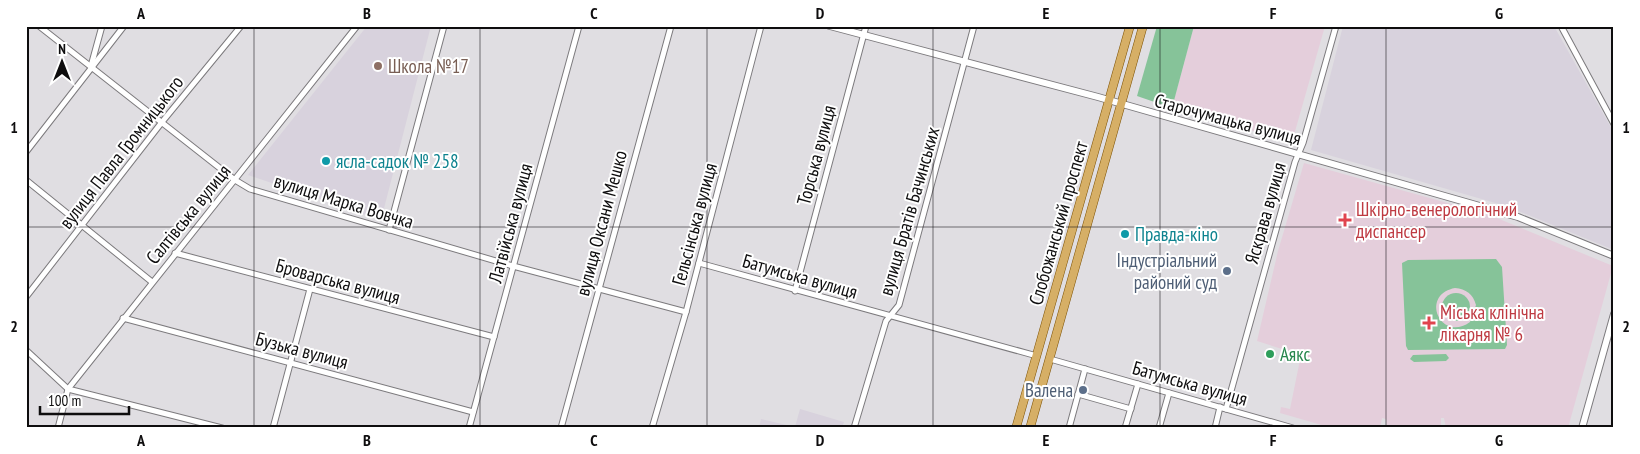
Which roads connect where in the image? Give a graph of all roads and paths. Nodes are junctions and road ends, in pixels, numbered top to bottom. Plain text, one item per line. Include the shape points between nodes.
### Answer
1 (39, 26) edge
2 (102, 26) edge
3 (124, 26) edge
4 (241, 26) edge
5 (357, 26) edge
6 (444, 26) edge
7 (579, 26) edge
8 (670, 26) edge
9 (761, 26) edge
10 (830, 26) edge
11 (866, 26) edge
12 (974, 26) edge
13 (1130, 26) edge
14 (1143, 26) edge
15 (1336, 26) edge
16 (1561, 26) edge
17 (864, 36) junction
18 (965, 61) junction
19 (91, 67) junction
20 (1109, 100) junction
21 (1121, 104) junction
22 (162, 122) junction
23 (1614, 124) edge
24 (26, 152) edge
25 (1298, 154) junction
26 (26, 180) edge
27 (235, 180) junction
28 (82, 227) junction
29 (389, 230) junction
30 (175, 253) junction
31 (1614, 256) edge
32 (699, 263) junction
33 (513, 266) junction
34 (152, 282) junction
35 (598, 288) junction
36 (310, 290) junction
37 (795, 291) junction
38 (26, 297) edge
39 (686, 312) junction
40 (1614, 314) edge
41 (891, 317) junction
42 (123, 318) junction
43 (494, 337) junction
44 (26, 350) edge
45 (1037, 356) junction
46 (1050, 359) junction
47 (291, 362) junction
48 (1085, 369) junction
49 (1138, 384) junction
50 (68, 388) junction
51 (1169, 393) junction
52 (1078, 394) junction
53 (1220, 407) junction
54 (1131, 409) junction
55 (1226, 409) junction
56 (473, 412) junction
57 (1281, 426) edge
58 (58, 428) edge
59 (222, 428) edge
60 (273, 428) edge
61 (470, 428) edge
62 (561, 428) edge
63 (652, 428) edge
64 (854, 428) edge
65 (1016, 428) edge
66 (1030, 428) edge
67 (1069, 428) edge
68 (1125, 428) edge
69 (1159, 428) edge
70 (1215, 428) edge
71 (1293, 428) edge
72 (1582, 428) edge

1 - 19 street, вулиця Марка Вовчка
2 - 19 street
3 - 19 street
4 - 22 street, вулиця Павла Громницького
5 - 27 street, Салтівська вулиця
6 - 29 street
7 - 33 street, Латвійська вулиця
8 - 35 street, вулиця Оксани Мешко
9 - 32 street, Гельсінська вулиця
10 - 17 street, Старочумацька вулиця
11 - 17 street, Торська вулиця
12 - 18 street, вулиця Братів Бачинських
13 - 20 main road, Слобожанський проспект
14 - 21 main road, Слобожанський проспект
15 - 25 street, Яскрава вулиця
16 - 23 street
17 - 18 street, Старочумацька вулиця
17 - 37 street, Торська вулиця
18 - 20 street, Старочумацька вулиця
18 - 41 street, вулиця Братів Бачинських via 899,306
19 - 22 street, вулиця Марка Вовчка
19 - 24 street
20 - 21 street, Старочумацька вулиця
20 - 45 main road, Слобожанський проспект
21 - 25 street, Старочумацька вулиця
21 - 46 main road, Слобожанський проспект
22 - 27 street, вулиця Марка Вовчка
22 - 28 street, вулиця Павла Громницького
25 - 31 street, Старочумацька вулиця via 1518,217
25 - 55 street, Яскрава вулиця
26 - 28 street
27 - 29 street, вулиця Марка Вовчка via 250,189
27 - 30 street, Салтівська вулиця
28 - 34 street
28 - 38 street, вулиця Павла Громницького
29 - 33 street, вулиця Марка Вовчка
30 - 34 street, Салтівська вулиця
30 - 36 street, Броварська вулиця
32 - 37 street, Батумська вулиця
32 - 39 street, Гельсінська вулиця
33 - 35 street, вулиця Марка Вовчка
33 - 43 street, Латвійська вулиця
34 - 42 street, Салтівська вулиця
35 - 39 street, вулиця Марка Вовчка
35 - 62 street, вулиця Оксани Мешко
36 - 43 street, Броварська вулиця
36 - 47 street
37 - 41 street, Батумська вулиця
39 - 63 street, Гельсінська вулиця
40 - 72 street
41 - 45 street, Батумська вулиця
41 - 64 street, вулиця Братів Бачинських via 886,321
42 - 47 street, Бузька вулиця
42 - 50 street, Салтівська вулиця
43 - 56 street, Латвійська вулиця
44 - 50 street
45 - 65 main road, Слобожанський проспект
46 - 48 street, Батумська вулиця
46 - 66 main road, Слобожанський проспект
47 - 56 street, Бузька вулиця
47 - 60 street
48 - 49 street, Батумська вулиця
48 - 52 street
49 - 51 street, Батумська вулиця
49 - 54 street
50 - 58 street, Салтівська вулиця
50 - 59 street
51 - 53 street, Батумська вулиця
51 - 69 street
52 - 54 street
52 - 67 street
53 - 55 street, Батумська вулиця
53 - 70 street
54 - 68 street
55 - 57 street, Батумська вулиця
56 - 61 street, Латвійська вулиця
57 - 71 street, Батумська вулиця

